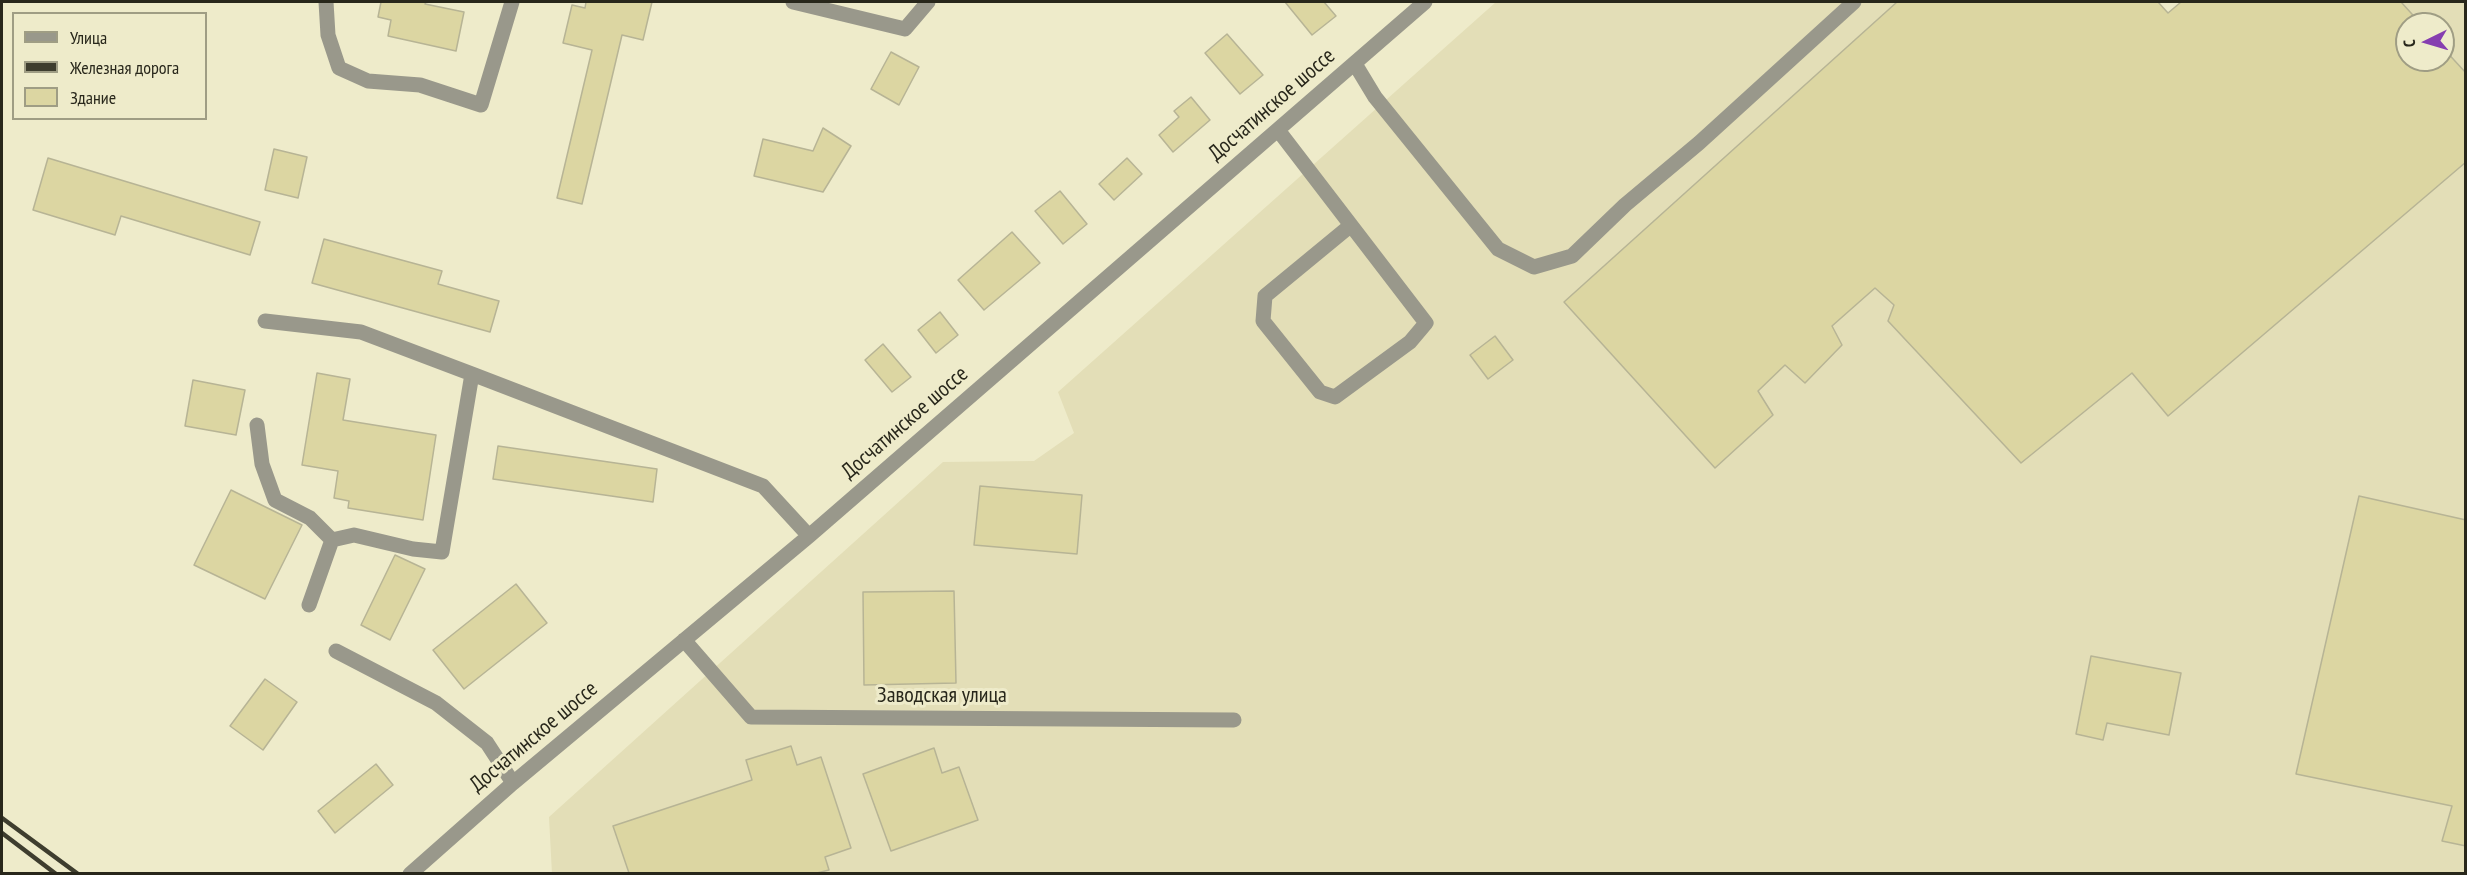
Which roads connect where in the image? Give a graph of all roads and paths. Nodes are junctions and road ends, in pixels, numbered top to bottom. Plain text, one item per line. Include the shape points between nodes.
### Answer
1 (326, 2) edge
2 (512, 2) edge
3 (793, 2) edge
4 (928, 2) edge
5 (1425, 2) edge
6 (1854, 2) edge
7 (1355, 64) junction
8 (1278, 130) junction
9 (1350, 226) junction
10 (266, 321) dead end
11 (472, 374) junction
12 (257, 425) dead end
13 (809, 536) junction
14 (332, 540) junction
15 (309, 605) dead end
16 (684, 640) junction
17 (336, 651) dead end
18 (1234, 720) dead end
19 (513, 783) junction
20 (410, 873) edge

1 - 2 street via 328,35 339,68 368,81 420,85 481,105
3 - 4 street via 905,29
5 - 7 street, Досчатинское шоссе
6 - 7 street via 1572,256 1534,267 1498,249 1375,97
7 - 8 street, Досчатинское шоссе
8 - 9 street
8 - 13 street, Досчатинское шоссе
9 - 9 street via 1426,323 1410,342 1335,397 1320,392 1263,321 1265,296
10 - 11 street via 361,332
11 - 13 street via 764,486
11 - 14 street via 442,552 354,535
12 - 14 street via 262,464 275,500 310,519
13 - 16 street, Досчатинское шоссе
14 - 15 street
16 - 18 street, Заводская улица via 751,717
16 - 19 street, Досчатинское шоссе
17 - 19 street via 436,704 487,743
19 - 20 street, Досчатинское шоссе

